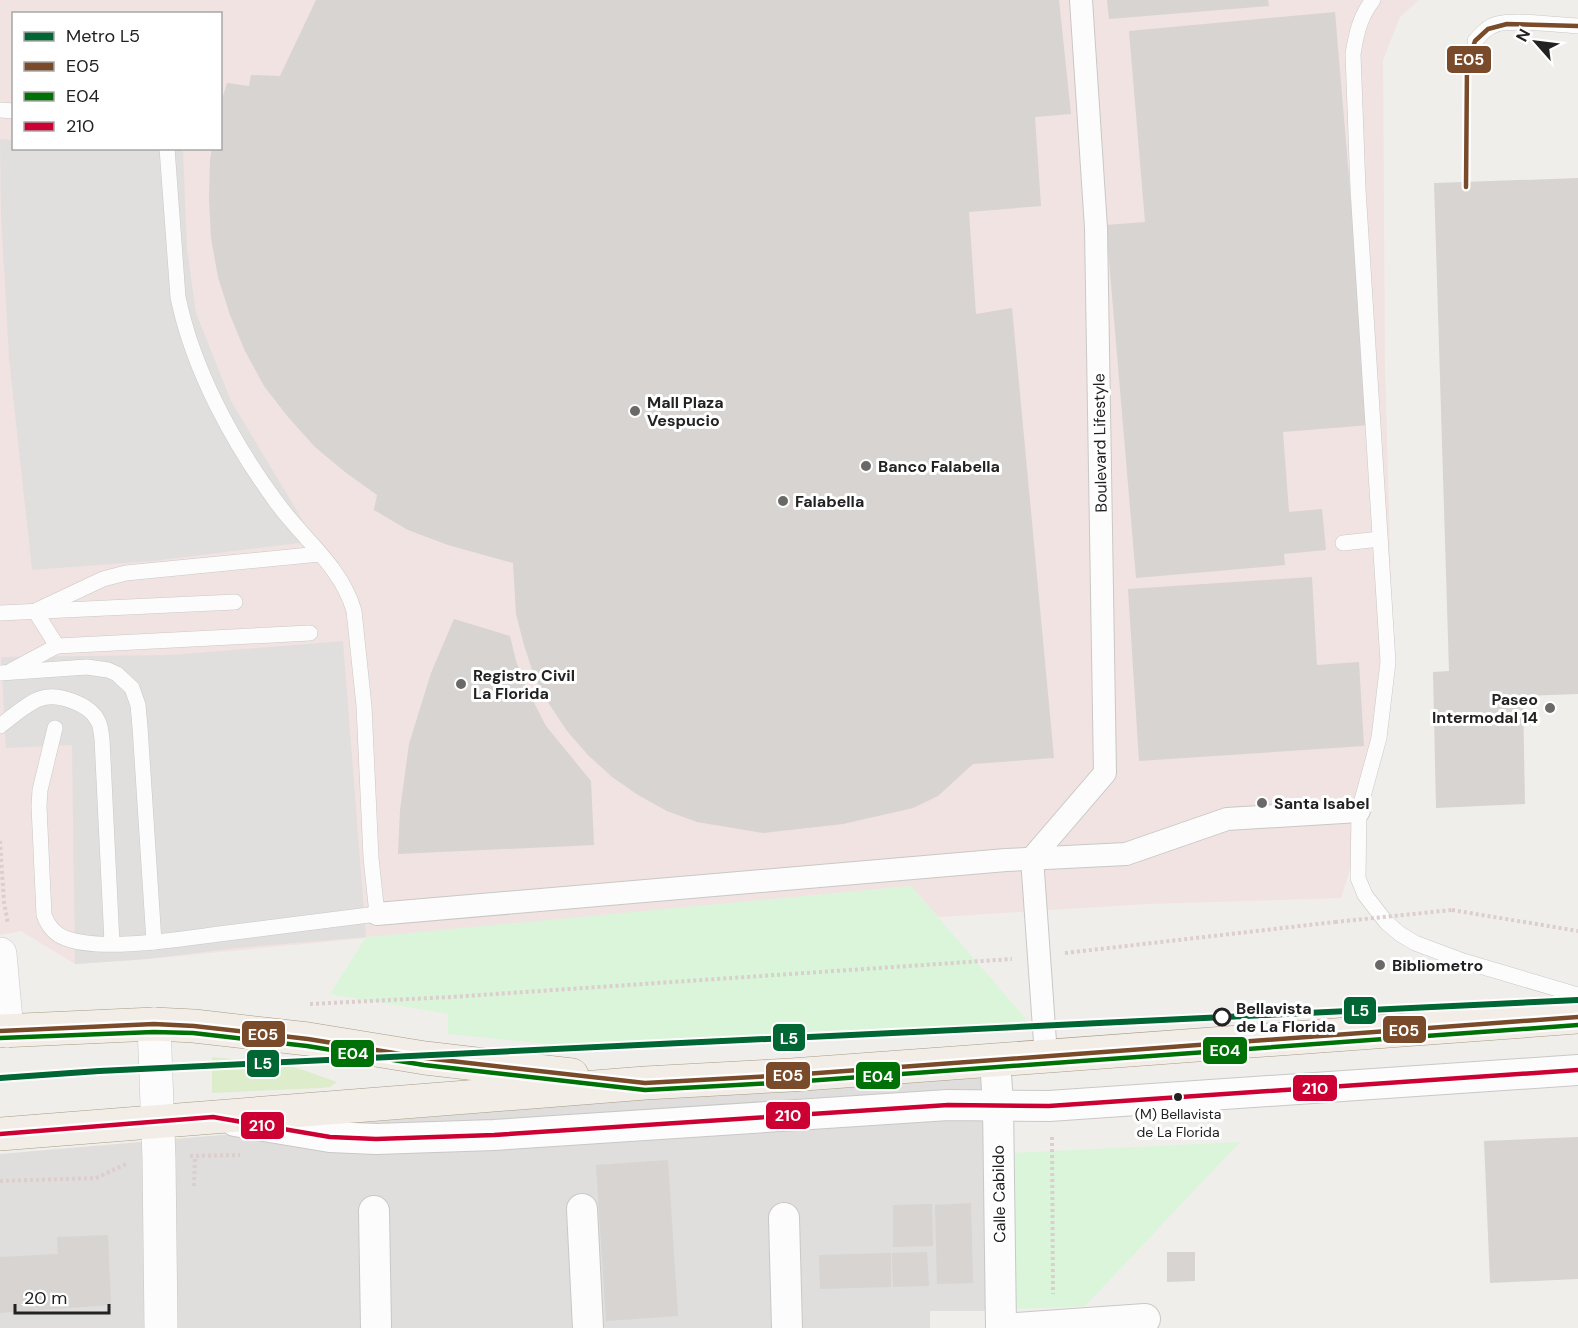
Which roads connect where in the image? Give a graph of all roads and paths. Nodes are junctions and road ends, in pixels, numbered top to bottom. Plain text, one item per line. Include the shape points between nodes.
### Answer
1 (1081, 0) edge
2 (1373, 0) edge
3 (1578, 26) edge
4 (1475, 41) dead end
5 (167, 150) edge
6 (1380, 539) junction
7 (1343, 543) dead end
8 (320, 554) junction
9 (235, 602) dead end
10 (35, 611) junction
11 (0, 613) edge
12 (310, 633) dead end
13 (57, 646) junction
14 (3, 673) edge
15 (0, 726) edge
16 (55, 728) dead end
17 (1359, 811) junction
18 (0, 841) edge
19 (1032, 858) junction
20 (377, 914) junction
21 (1578, 931) edge
22 (154, 942) junction
23 (112, 943) junction
24 (0, 955) edge
25 (1039, 956) junction
26 (1578, 995) edge
27 (300, 1005) dead end
28 (1578, 1017) edge
29 (154, 1024) junction
30 (4, 1031) edge
31 (1046, 1056) junction
32 (995, 1060) junction
33 (1578, 1070) edge
34 (645, 1083) junction
35 (998, 1104) junction
36 (213, 1117) junction
37 (158, 1122) junction
38 (1052, 1133) dead end
39 (0, 1134) edge
40 (582, 1209) dead end
41 (374, 1211) dead end
42 (784, 1218) dead end
43 (1144, 1319) dead end
44 (1053, 1325) junction
45 (161, 1328) edge
46 (376, 1328) edge
47 (588, 1328) edge
48 (787, 1328) edge
49 (1001, 1328) edge
50 (1015, 1328) edge

1 - 19 street, Boulevard Lifestyle via 1096,228 1105,774
2 - 6 lane via 1361,20 1353,54
3 - 4 lane via 1508,22 1495,25
5 - 8 lane via 178,297 199,366 249,461
6 - 7 lane
6 - 17 lane via 1388,662 1378,738
8 - 10 lane via 126,573 103,579
8 - 20 lane via 349,596 357,631
9 - 10 lane
10 - 11 lane
10 - 13 lane
12 - 13 lane
13 - 14 lane
14 - 22 lane via 98,668 117,674 132,688 140,727
15 - 23 lane via 46,697 75,702 98,720
16 - 23 lane via 39,807 44,915 52,930 65,938
17 - 19 street via 1227,819 1126,854
17 - 26 lane via 1358,879 1375,909 1400,934 1463,962
18 - 24 path via 4,902 15,956
19 - 20 street
19 - 25 street
20 - 22 lane
21 - 25 path, bridge via 1452,910
22 - 23 lane
24 - 30 street
25 - 27 path
25 - 31 street
28 - 31 main road
29 - 30 main road
29 - 34 main road via 239,1030 425,1058
29 - 37 street
31 - 32 main road
32 - 34 main road
32 - 35 street, Calle Cabildo
33 - 35 street via 1049,1106
34 - 36 main road
35 - 36 street via 494,1135 376,1138 330,1137
35 - 49 street, Calle Cabildo
36 - 37 main road
37 - 39 main road
37 - 45 street
38 - 44 path
40 - 47 street
41 - 46 street
42 - 48 street
43 - 44 street
44 - 50 street

